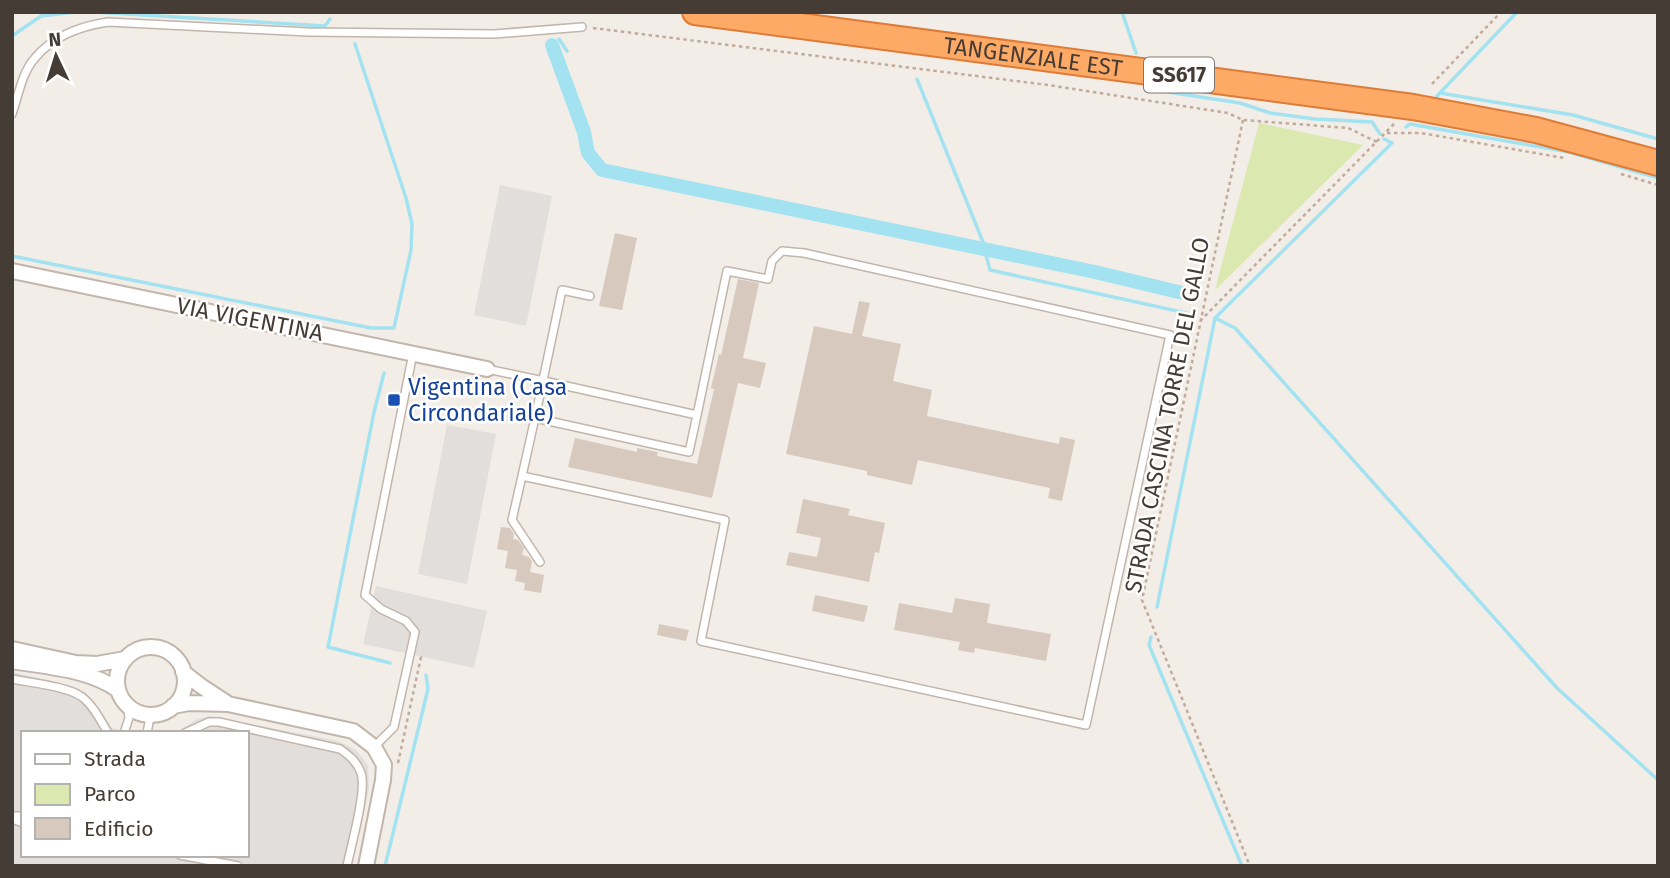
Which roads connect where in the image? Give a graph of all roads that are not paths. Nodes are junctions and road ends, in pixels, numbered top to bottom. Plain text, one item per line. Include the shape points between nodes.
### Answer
1 (695, 12) edge
2 (582, 27) road end
3 (12, 114) edge
4 (1658, 163) edge
5 (12, 271) edge
6 (590, 296) dead end
7 (414, 352) junction
8 (487, 369) joint
9 (544, 381) junction
10 (697, 415) junction
11 (536, 418) junction
12 (522, 477) junction
13 (540, 562) dead end
14 (12, 649) edge
15 (125, 659) junction
16 (12, 661) edge
17 (183, 672) junction
18 (12, 679) edge
19 (118, 690) junction
20 (127, 704) junction
21 (228, 704) junction
22 (173, 706) junction
23 (158, 713) junction
24 (107, 731) edge
25 (125, 731) edge
26 (147, 731) edge
27 (189, 731) edge
28 (374, 747) junction
29 (194, 857) edge
30 (238, 866) edge
31 (347, 866) edge
32 (366, 866) edge

1 - 4 highway, TANGENZIALE EST / SS617 via 1412,107 1536,130
2 - 3 lane via 494,34 87,25 59,37 33,59
5 - 7 street, VIA VIGENTINA
6 - 9 lane via 562,290
7 - 8 street, VIA VIGENTINA
7 - 28 lane via 365,595 415,632 394,727
8 - 9 lane
9 - 10 lane
9 - 11 lane
10 - 11 lane via 689,452
10 - 12 lane via 727,271 768,279 772,261 782,251 1170,335 1086,725 701,641 725,520
11 - 12 lane
12 - 13 lane via 512,520
14 - 15 street via 76,663
15 - 17 street via 142,648 163,649 179,662
15 - 19 street via 119,668
16 - 19 street via 100,679
17 - 21 street
17 - 22 street via 183,690
18 - 24 lane via 81,696
19 - 20 street
20 - 23 street via 136,711
20 - 25 lane
21 - 22 street
21 - 28 street via 353,731
22 - 23 street
23 - 26 lane via 150,718
27 - 31 lane via 219,722 340,749 354,759 362,776
28 - 32 street via 384,765 383,780
29 - 30 lane

